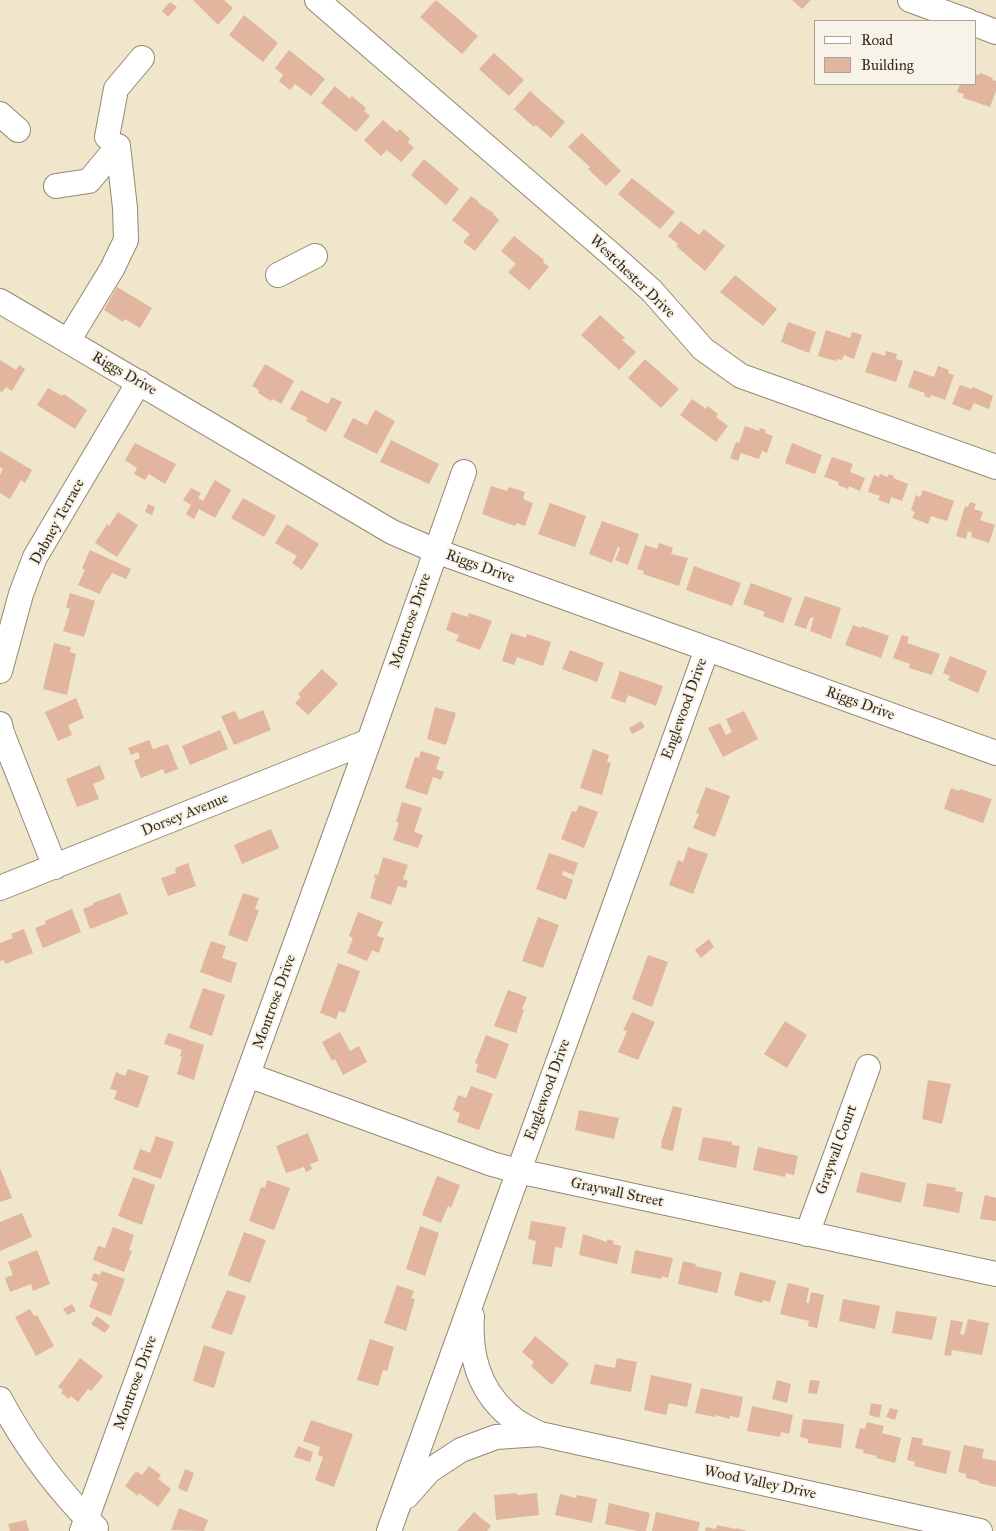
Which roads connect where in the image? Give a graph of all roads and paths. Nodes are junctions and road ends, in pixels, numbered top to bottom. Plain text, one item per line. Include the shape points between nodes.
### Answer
1 (318, 0) edge
2 (910, 0) edge
3 (965, 20) edge
4 (976, 24) edge
5 (996, 32) edge
6 (142, 58) dead end
7 (0, 114) edge
8 (18, 130) dead end
9 (107, 138) dead end
10 (56, 186) dead end
11 (315, 256) dead end
12 (278, 275) dead end
13 (0, 301) edge
14 (68, 341) junction
15 (138, 382) junction
16 (996, 467) edge
17 (464, 472) dead end
18 (436, 551) junction
19 (707, 649) junction
20 (0, 671) edge
21 (0, 724) edge
22 (369, 741) junction
23 (996, 753) edge
24 (55, 867) junction
25 (0, 888) edge
26 (868, 1067) dead end
27 (248, 1075) junction
28 (518, 1171) junction
29 (807, 1234) junction
30 (490, 1249) junction
31 (996, 1274) edge
32 (0, 1399) edge
33 (540, 1434) junction
34 (399, 1505) junction
35 (89, 1527) edge
36 (389, 1531) edge
37 (980, 1531) edge

1 - 16 street, Westchester Drive via 612,255 652,292 702,350 741,376
2 - 3 street
4 - 5 street
6 - 9 street via 116,89
7 - 8 street
10 - 14 street via 90,180 118,146 126,240
11 - 12 street
13 - 14 street, Riggs Drive
14 - 15 street, Riggs Drive
15 - 18 street, Riggs Drive via 392,532
15 - 20 street, Dabney Terrace via 35,557 21,594
17 - 18 street, Montrose Drive
18 - 19 street, Riggs Drive
18 - 22 street, Montrose Drive
19 - 23 street, Riggs Drive
19 - 28 street, Englewood Drive
21 - 24 street
22 - 24 street, Dorsey Avenue
22 - 27 street, Montrose Drive
24 - 25 street, Dorsey Avenue
26 - 29 street, Graywall Court
27 - 28 street, Graywall Street
27 - 35 street, Montrose Drive
28 - 29 street, Graywall Street
28 - 30 street, Englewood Drive
29 - 31 street, Graywall Street
30 - 33 street, Wood Valley Drive via 472,1316 474,1361 482,1382 496,1403
30 - 34 street, Englewood Drive
32 - 35 street via 51,1478
33 - 34 street, Wood Valley Drive via 496,1437 461,1450 429,1470
33 - 37 street, Wood Valley Drive
34 - 36 street, Englewood Drive

